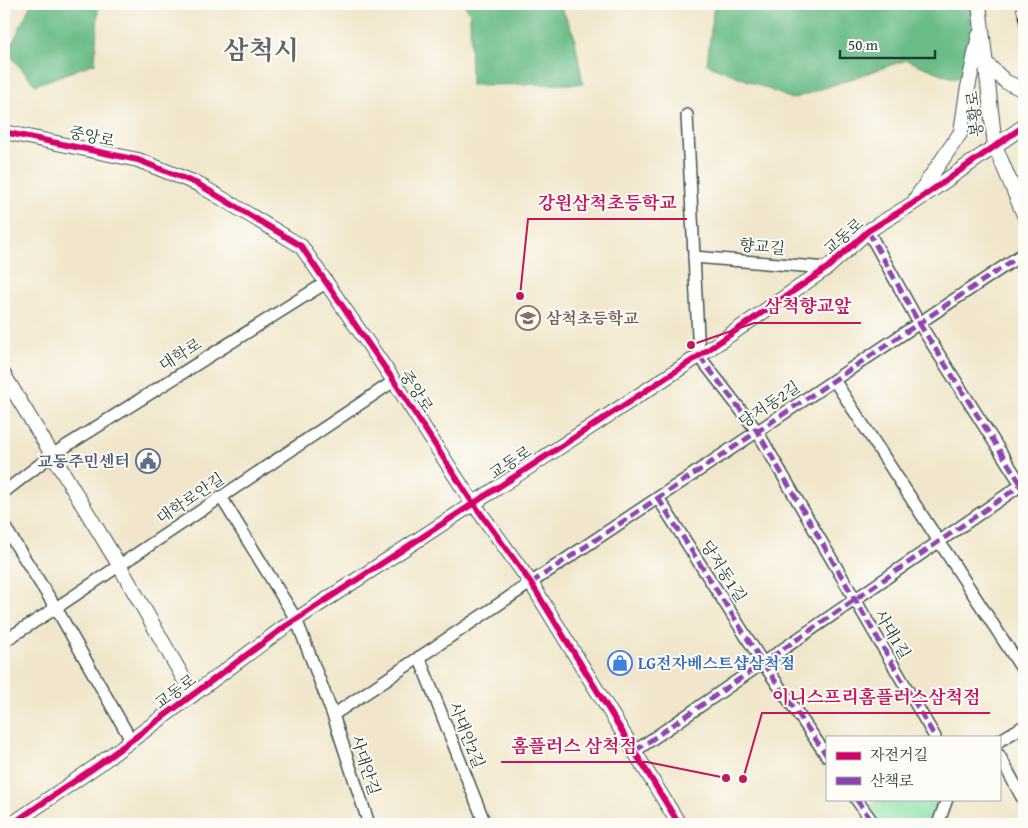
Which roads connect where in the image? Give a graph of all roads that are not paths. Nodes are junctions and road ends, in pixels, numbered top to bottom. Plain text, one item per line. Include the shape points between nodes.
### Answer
1 (979, 4) edge
2 (981, 25) junction
3 (986, 63) junction
4 (1024, 90) edge
5 (687, 114) dead end
6 (1024, 126) edge
7 (4, 132) edge
8 (995, 146) junction
9 (912, 204) junction
10 (1024, 215) edge
11 (868, 231) junction
12 (1024, 253) edge
13 (694, 257) junction
14 (827, 268) junction
15 (326, 282) junction
16 (920, 322) junction
17 (700, 356) junction
18 (4, 375) edge
19 (834, 380) junction
20 (394, 381) junction
21 (757, 432) junction
22 (52, 455) junction
23 (1023, 486) edge
24 (4, 492) edge
25 (221, 497) junction
26 (658, 498) junction
27 (473, 503) junction
28 (4, 526) edge
29 (940, 541) junction
30 (119, 565) junction
31 (531, 582) junction
32 (854, 600) junction
33 (56, 608) junction
34 (296, 619) junction
35 (4, 640) edge
36 (419, 657) junction
37 (763, 663) junction
38 (1024, 672) edge
39 (193, 695) junction
40 (333, 715) junction
41 (1024, 726) edge
42 (934, 736) edge
43 (131, 740) junction
44 (1000, 740) edge
45 (635, 751) junction
46 (826, 755) edge
47 (1000, 757) edge
48 (857, 800) edge
49 (947, 800) edge
50 (1024, 801) edge
51 (12, 824) edge
52 (369, 824) edge
53 (485, 824) edge
54 (679, 824) edge
55 (874, 824) edge
56 (938, 824) edge

1 - 2 street, 봉황로
2 - 3 street, 봉황로
2 - 9 street via 961,132
3 - 4 street via 1006,82
3 - 8 street, 봉황로
5 - 13 street
6 - 8 street, 교동로
7 - 15 street, 중앙로 via 138,160 198,184 301,246
8 - 9 street, 교동로
8 - 10 street, 봉황로
9 - 11 street, 교동로
11 - 14 street, 교동로
11 - 16 street, 교동로
12 - 16 street, 당저동2길
13 - 14 street, 향교길
13 - 17 street
14 - 17 street, 교동로
15 - 20 street, 중앙로
15 - 22 street, 대학로
16 - 19 street, 당저동2길
16 - 23 street
17 - 21 street
17 - 27 street, 교동로
18 - 22 street
19 - 21 street, 당저동2길
19 - 29 street
20 - 25 street, 대학로안길
20 - 27 street, 중앙로
21 - 26 street, 당저동2길
21 - 32 street
22 - 24 street, 대학로
22 - 30 street
23 - 29 street
25 - 30 street, 대학로안길
25 - 34 street
26 - 31 street, 당저동2길
26 - 37 street, 당저동1길
27 - 31 street, 중앙로
27 - 34 street, 교동로
28 - 33 street
29 - 32 street
29 - 38 street
30 - 33 street, 대학로안길
30 - 39 street, 교동로
31 - 36 street
31 - 45 street, 중앙로
32 - 37 street
32 - 42 street, 사대1길
33 - 35 street, 대학로안길
33 - 43 street
34 - 39 street, 교동로
34 - 40 street
36 - 40 street
36 - 53 street, 사대안2길
37 - 45 street
37 - 46 street
39 - 43 street, 교동로
40 - 52 street, 사대안길
41 - 44 street
43 - 51 street, 교동로
45 - 54 street, 중앙로
47 - 50 street
48 - 55 street
49 - 56 street

